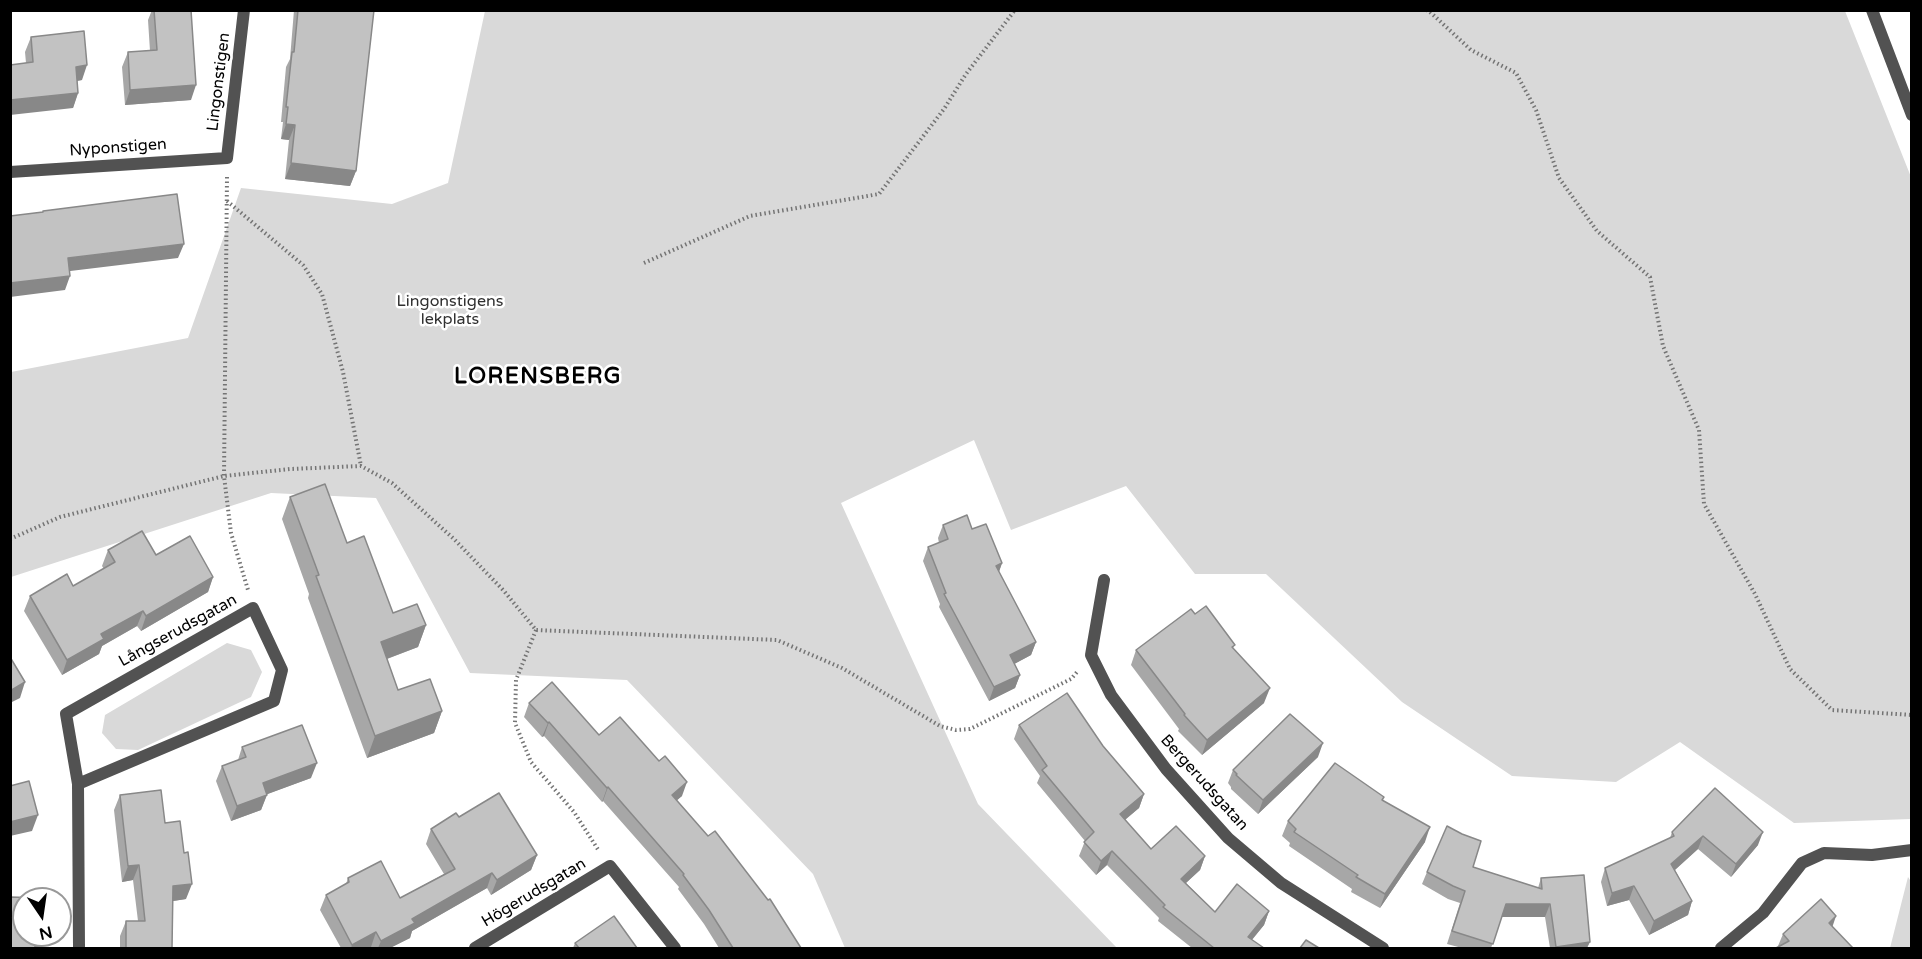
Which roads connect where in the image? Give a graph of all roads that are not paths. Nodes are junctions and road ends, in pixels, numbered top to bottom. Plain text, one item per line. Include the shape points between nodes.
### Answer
1 (244, 10) edge
2 (1872, 10) edge
3 (1911, 115) edge
4 (227, 158) joint
5 (10, 172) edge
6 (1104, 580) dead end
7 (78, 784) junction
8 (1911, 850) edge
9 (79, 948) edge
10 (475, 948) edge
11 (675, 948) edge
12 (1383, 948) edge
13 (1722, 948) edge

1 - 4 street, Lingonstigen
2 - 3 street
4 - 5 street, Nyponstigen
6 - 12 street, Bergerudsgatan via 1092,655 1111,694 1166,769 1228,838 1281,883
7 - 7 street, Långserudsgatan via 274,701 282,670 253,608 66,714
7 - 9 street, Långserudsgatan
8 - 13 street via 1872,855 1824,852 1802,863 1763,913
10 - 11 street, Högerudsgatan via 610,866

